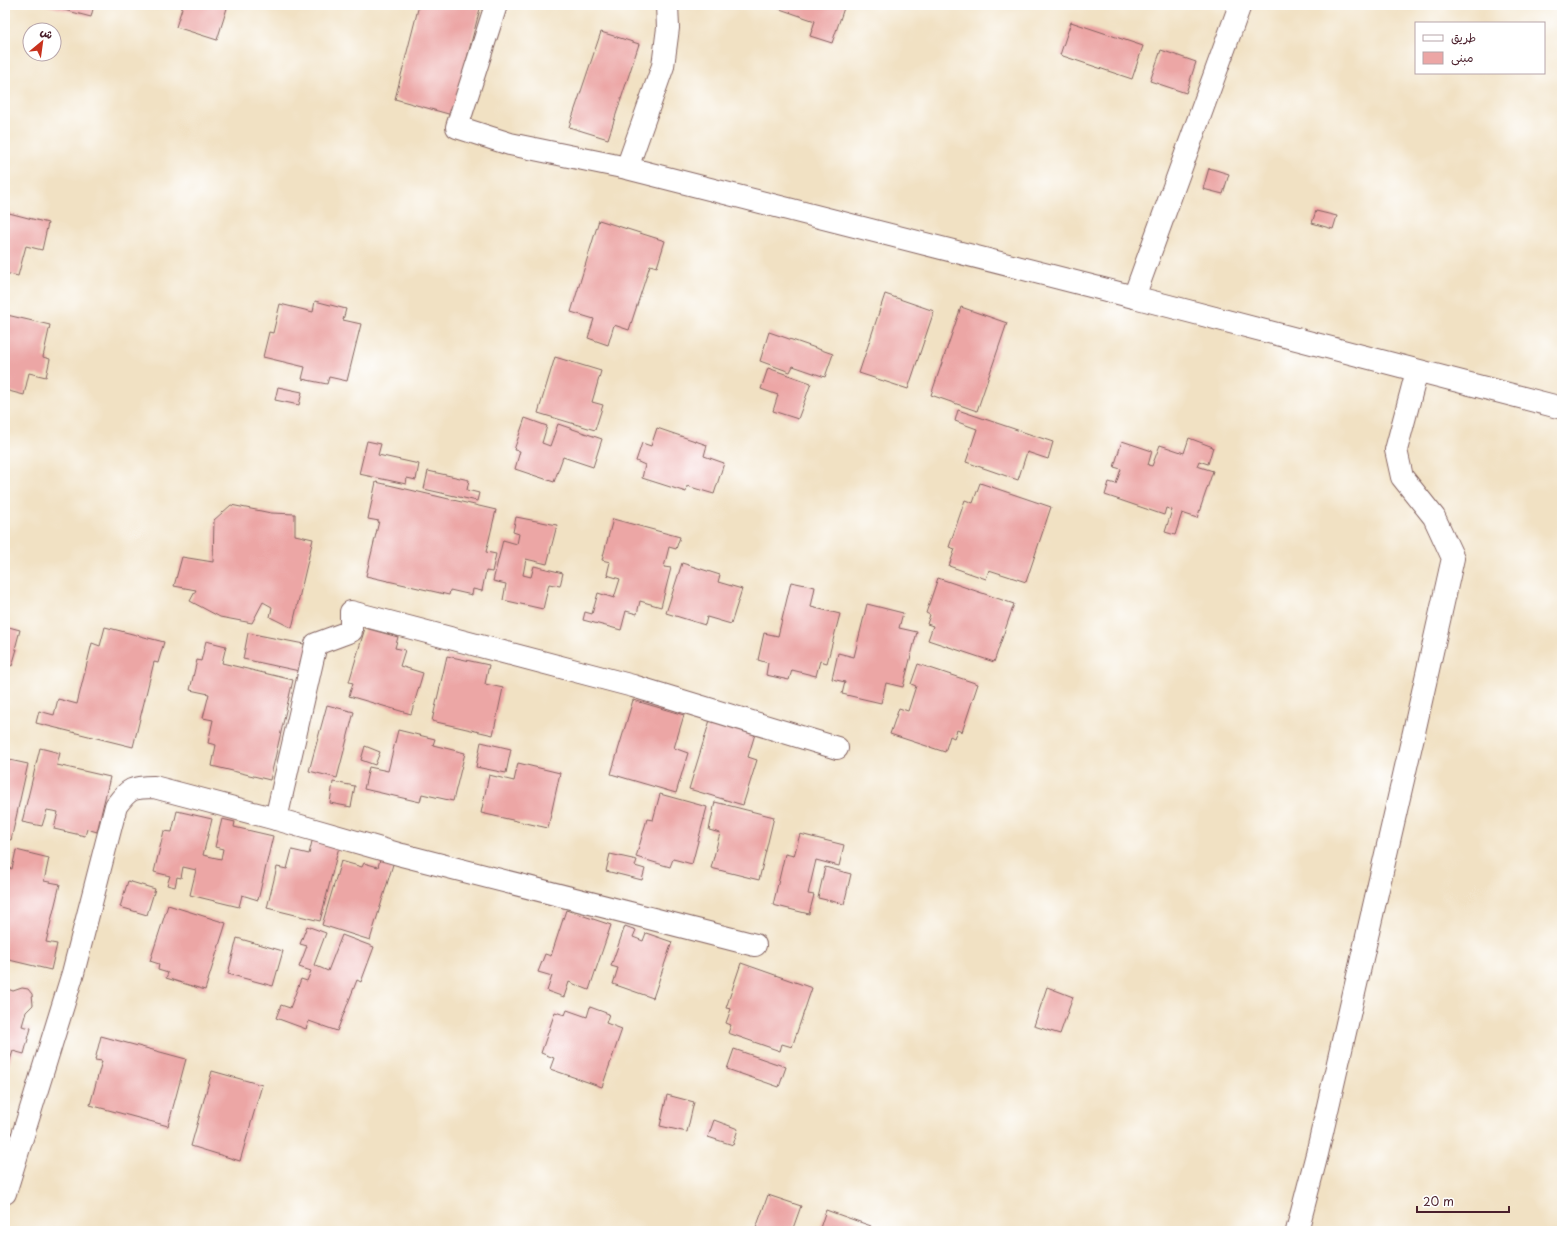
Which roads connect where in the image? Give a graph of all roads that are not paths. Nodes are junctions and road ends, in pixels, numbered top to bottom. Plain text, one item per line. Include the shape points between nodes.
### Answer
1 (496, 5) edge
2 (667, 5) edge
3 (1240, 5) edge
4 (627, 168) junction
5 (1134, 297) junction
6 (1417, 371) junction
7 (1562, 408) edge
8 (837, 748) dead end
9 (276, 819) junction
10 (755, 946) dead end
11 (5, 1193) edge
12 (1297, 1231) edge

1 - 4 street via 457,127 510,144
2 - 4 street via 668,28 663,66
3 - 5 street
4 - 5 street
5 - 6 street
6 - 7 street
6 - 12 street via 1396,450 1402,477 1434,517 1453,558 1317,1154
8 - 9 street via 634,686 351,612 351,631 316,644
9 - 10 street via 402,855
9 - 11 street via 154,787 139,787 126,793 116,806 73,973

